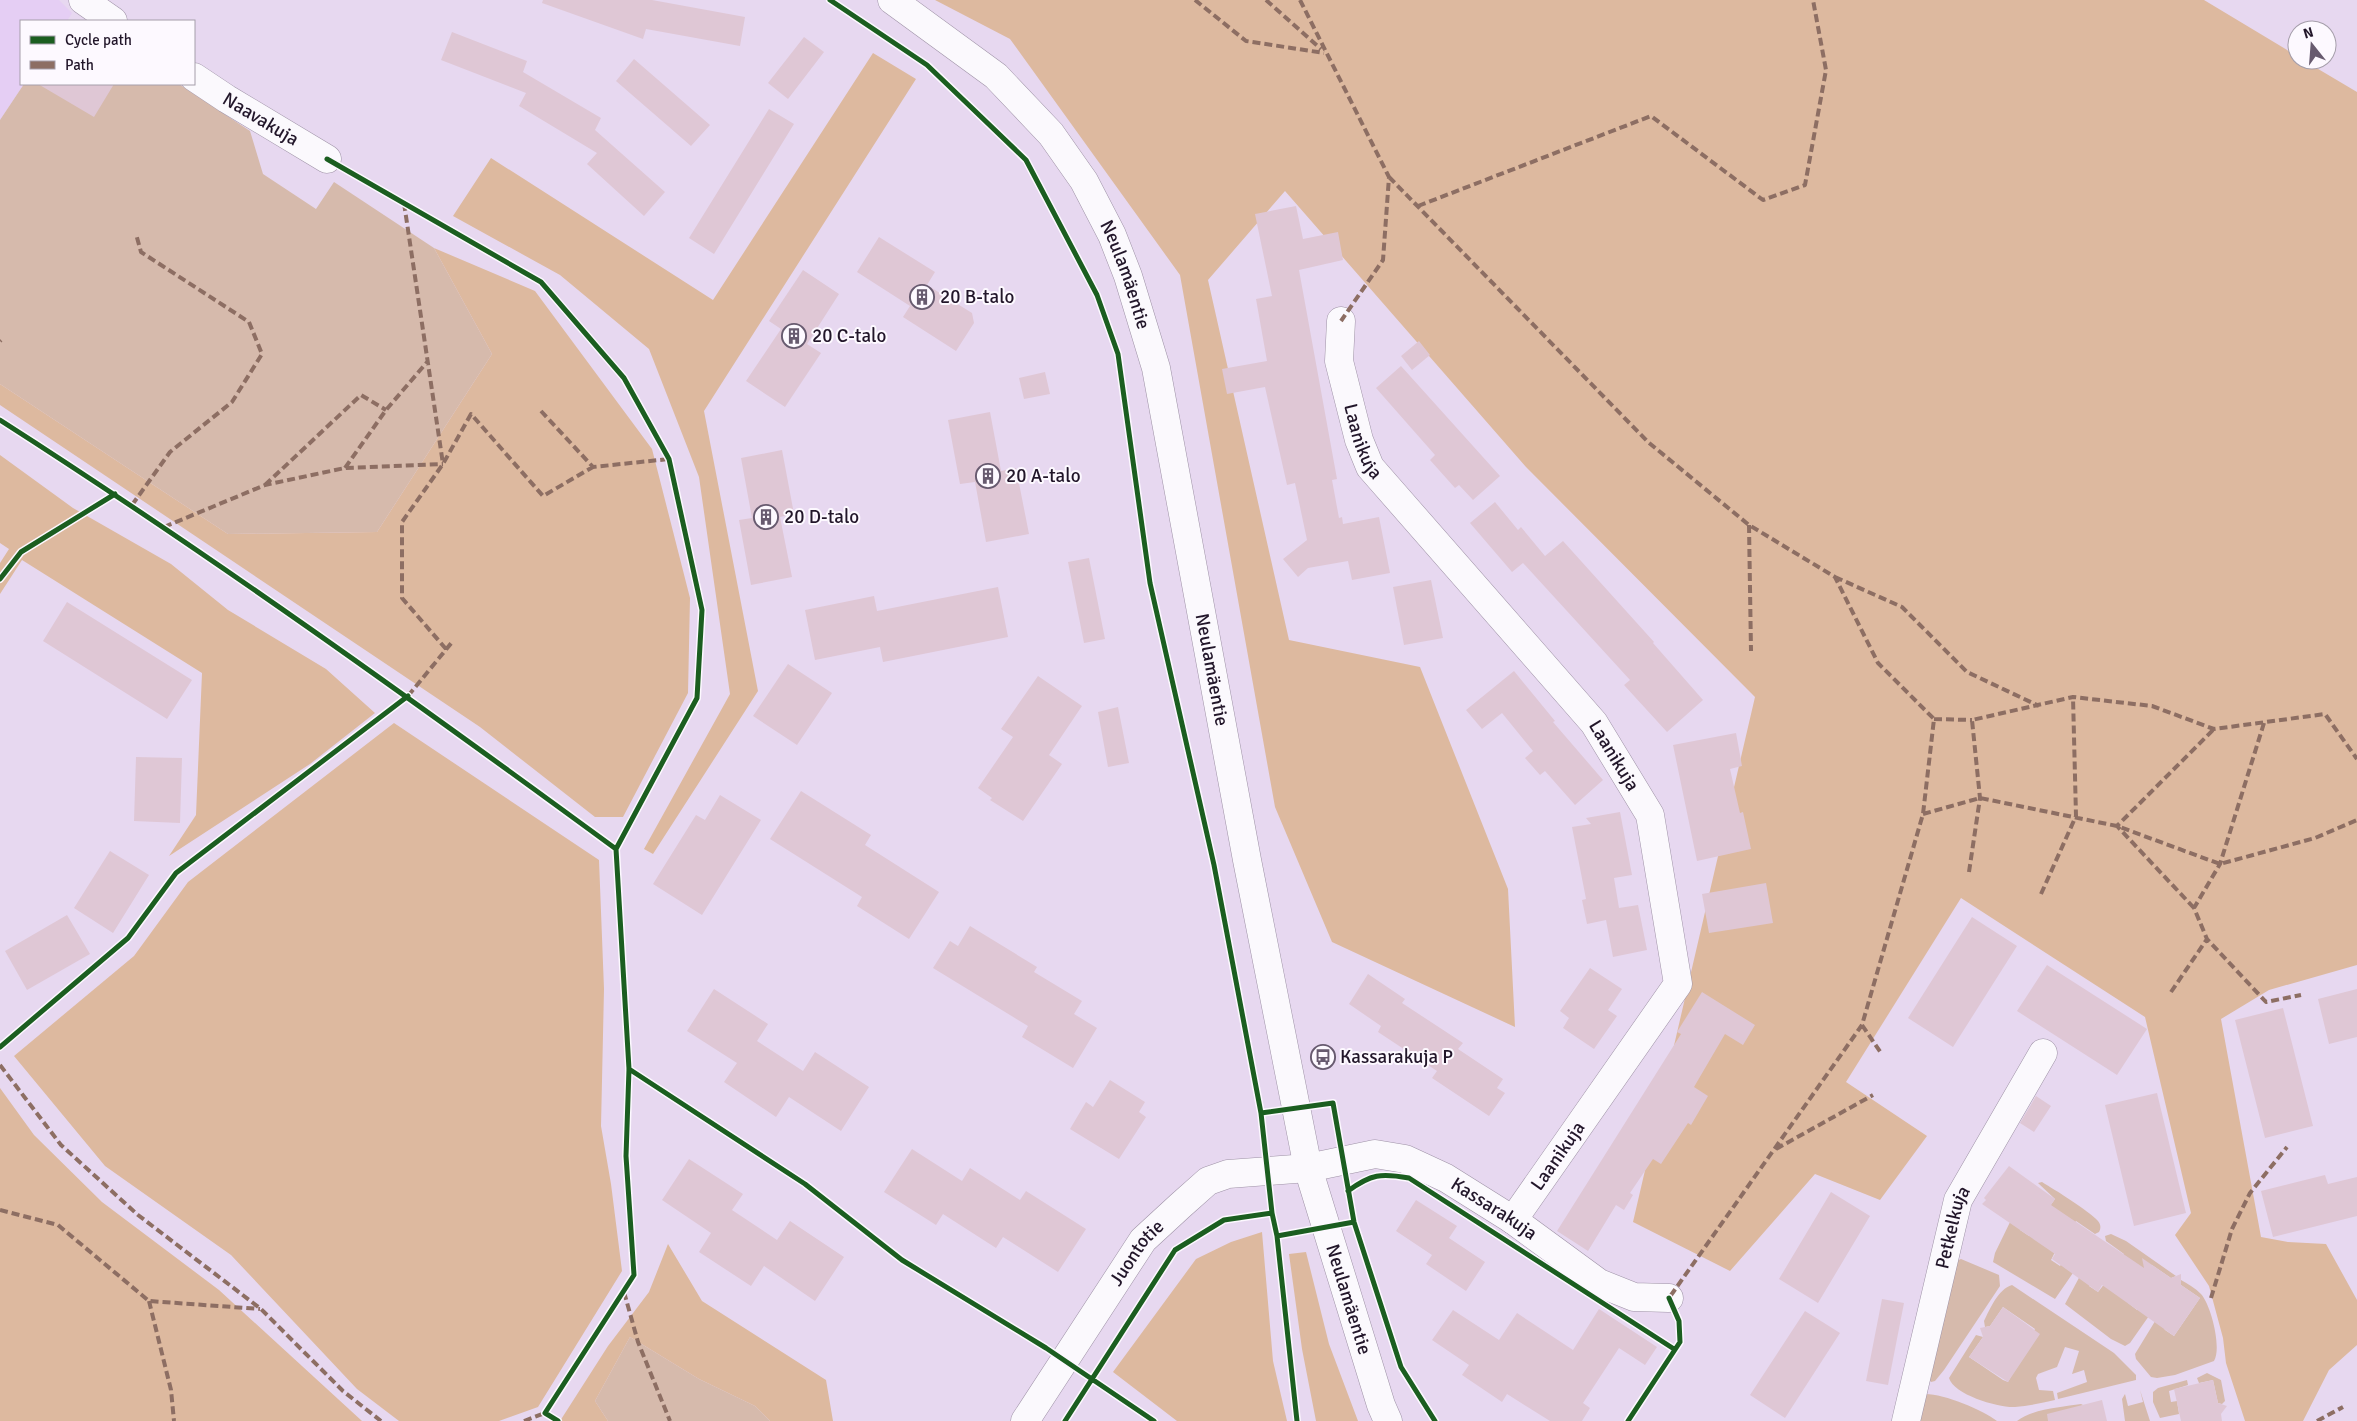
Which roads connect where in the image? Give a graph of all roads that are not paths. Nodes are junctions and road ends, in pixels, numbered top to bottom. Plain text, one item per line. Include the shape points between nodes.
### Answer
1 (83, 0) edge
2 (892, 0) edge
3 (112, 20) edge
4 (195, 78) edge
5 (328, 159) dead end
6 (1341, 321) dead end
7 (2043, 1053) dead end
8 (1308, 1168) junction
9 (1513, 1220) junction
10 (1669, 1298) dead end
11 (1025, 1421) edge
12 (1388, 1421) edge
13 (1906, 1421) edge

1 - 3 street
2 - 8 street, Neulamäentie via 996,76 1051,134 1084,181 1112,235 1128,276 1156,368
4 - 5 street, Naavakuja
6 - 9 street, Laanikuja via 1340,361 1359,440 1370,467 1594,723 1650,815 1678,984
7 - 13 street, Petkelkuja via 1958,1200
8 - 9 street, Kassarakuja via 1375,1154 1405,1159 1446,1178
8 - 11 street, Juontotie via 1228,1174 1208,1180 1143,1240
8 - 12 street, Neulamäentie
9 - 10 street, Kassarakuja via 1599,1283 1634,1297

